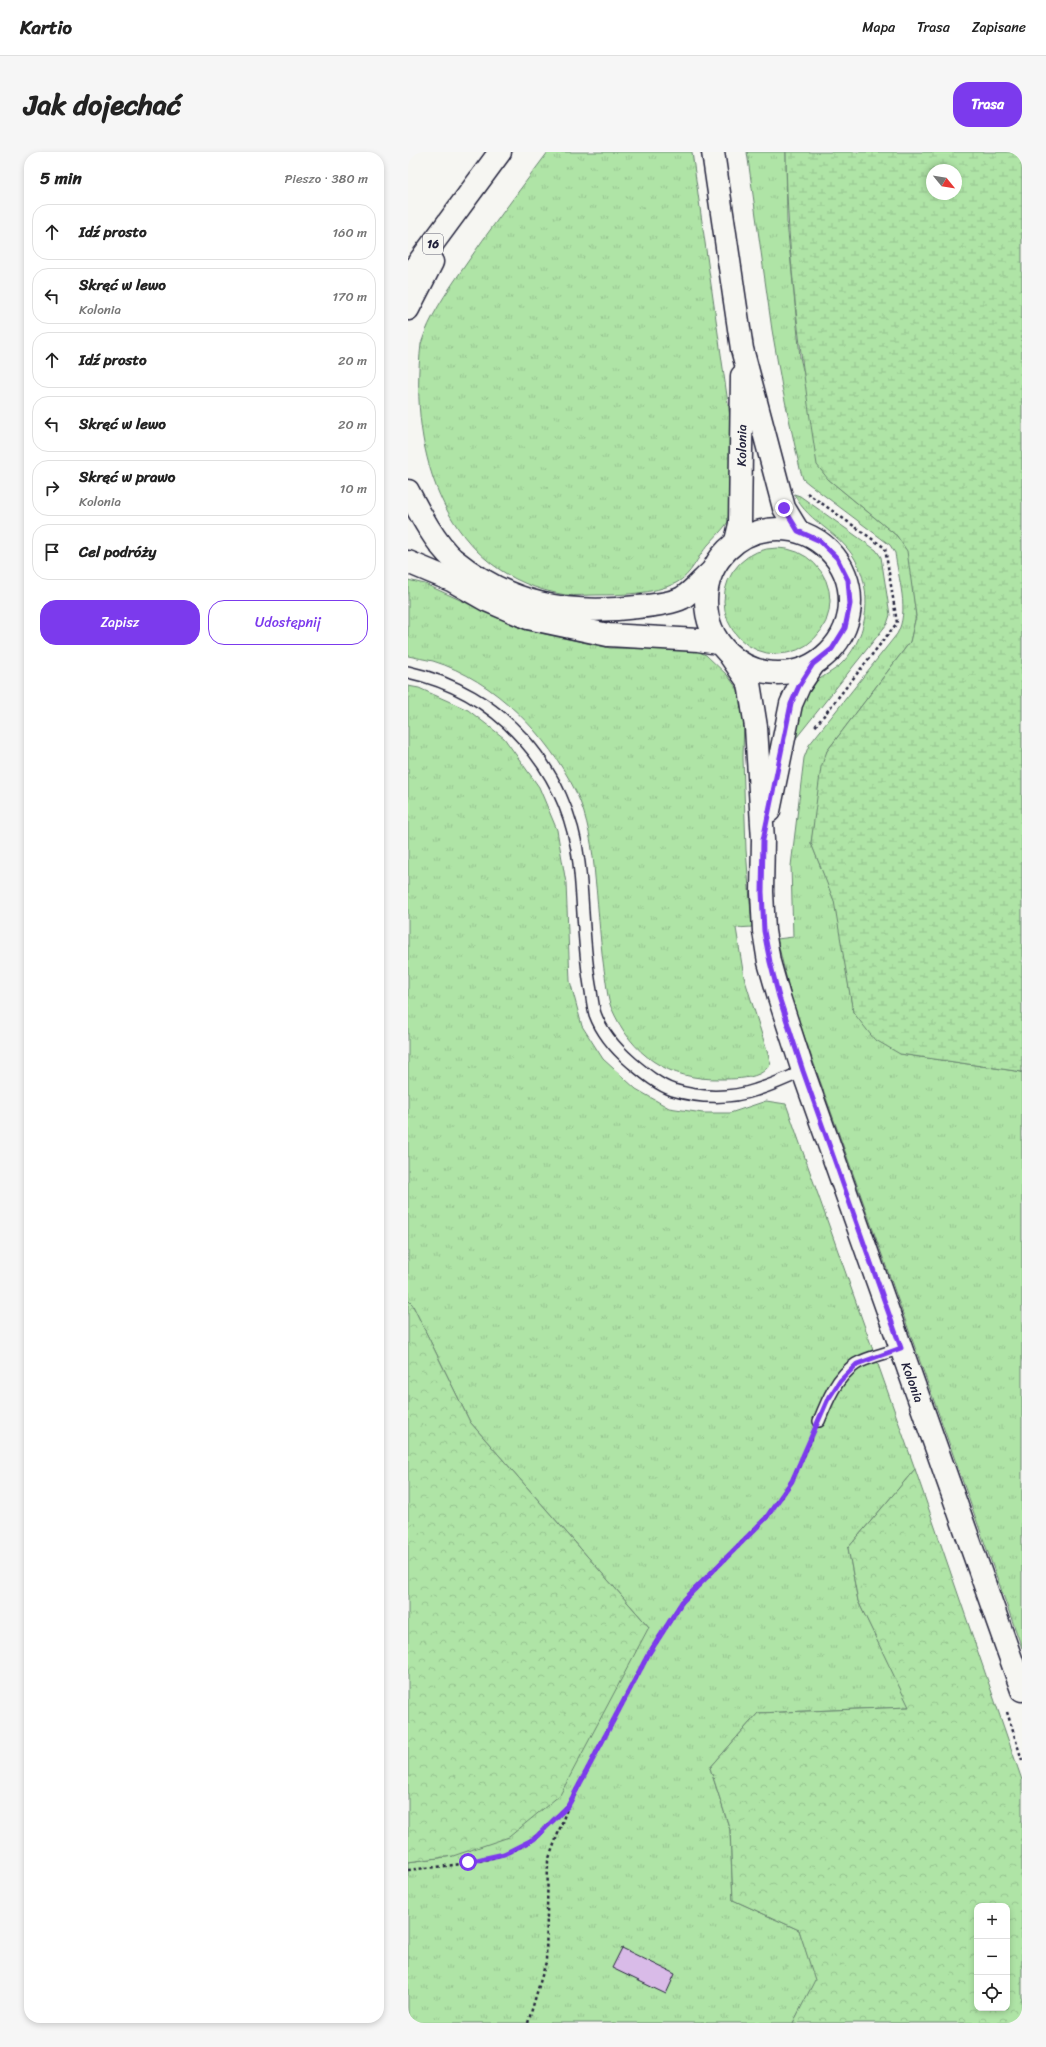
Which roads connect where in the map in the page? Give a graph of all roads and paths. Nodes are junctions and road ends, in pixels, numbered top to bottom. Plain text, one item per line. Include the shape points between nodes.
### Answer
1 (500, 152) edge
2 (713, 152) edge
3 (458, 211) junction
4 (408, 277) edge
5 (408, 309) edge
6 (742, 349) junction
7 (802, 489) dead end
8 (408, 491) edge
9 (798, 531) junction
10 (736, 542) junction
11 (408, 562) edge
12 (711, 572) junction
13 (724, 650) junction
14 (813, 664) junction
15 (408, 672) edge
16 (812, 729) dead end
17 (763, 840) junction
18 (803, 1071) junction
19 (901, 1348) junction
20 (819, 1421) joint
21 (1022, 1690) edge
22 (568, 1806) junction
23 (408, 1870) edge
24 (528, 2023) edge

1 - 3 main road, 16
2 - 6 main road, Kolonia
3 - 4 main road, 16
3 - 5 main road
6 - 9 main road, Kolonia via 784,508
6 - 10 main road, Kolonia via 740,524
7 - 16 path via 885,548 897,623
8 - 12 main road via 427,526 452,558 490,585 530,602 569,610 611,611 647,606 681,598
9 - 10 main road via 776,528 755,532
9 - 14 main road via 820,541 837,558 848,580 850,604 845,628 832,649
10 - 12 main road via 721,555
11 - 13 main road via 528,618 608,635 698,640
12 - 13 main road, Kolonia via 705,608 710,626
13 - 14 main road via 745,666 762,672 780,674
13 - 17 main road, Kolonia via 749,683 756,727
14 - 17 main road, Kolonia via 791,704
15 - 18 lane via 463,691 499,714 526,740 551,776 568,813 579,861 588,975 595,1014 614,1047 643,1073 672,1090 712,1097 755,1091
17 - 18 main road, Kolonia via 764,931 779,997
18 - 19 main road, Kolonia
19 - 20 lane via 857,1364 840,1381 827,1401
19 - 21 main road, Kolonia
20 - 22 path via 792,1481 766,1518 682,1602 648,1655
22 - 23 path via 534,1839 504,1854
22 - 24 path via 548,1861 546,1962

